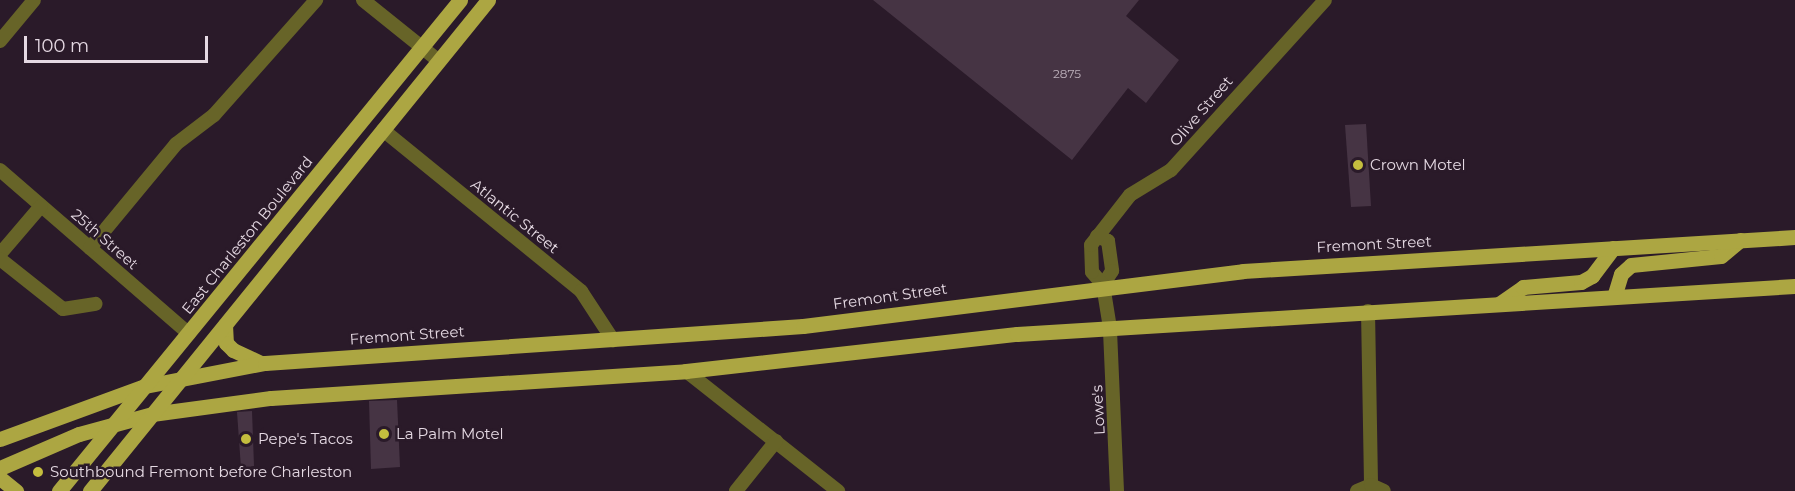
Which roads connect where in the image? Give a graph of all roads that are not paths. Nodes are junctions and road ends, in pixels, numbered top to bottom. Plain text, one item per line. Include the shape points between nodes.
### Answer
1 (34, 0) edge
2 (316, 0) edge
3 (363, 0) edge
4 (460, 0) edge
5 (488, 0) edge
6 (1325, 0) edge
7 (0, 41) edge
8 (422, 47) junction
9 (439, 61) junction
10 (383, 130) junction
11 (0, 170) edge
12 (41, 206) junction
13 (1097, 236) junction
14 (1795, 237) edge
15 (1740, 240) junction
16 (90, 248) junction
17 (1613, 248) junction
18 (0, 254) edge
19 (0, 259) edge
20 (1103, 285) junction
21 (1795, 286) edge
22 (1614, 297) junction
23 (96, 304) dead end
24 (1499, 304) junction
25 (1368, 312) junction
26 (225, 325) junction
27 (1110, 328) junction
28 (189, 334) junction
29 (613, 340) junction
30 (265, 363) junction
31 (686, 371) junction
32 (184, 375) junction
33 (145, 386) junction
34 (152, 414) junction
35 (112, 425) junction
36 (0, 439) edge
37 (776, 441) junction
38 (0, 468) edge
39 (0, 478) edge
40 (1378, 488) edge
41 (16, 491) edge
42 (59, 491) edge
43 (90, 491) edge
44 (736, 491) edge
45 (838, 491) edge
46 (1117, 491) edge
47 (1357, 491) edge

1 - 7 street
2 - 16 street via 214,115 176,144
3 - 8 street
4 - 8 main road, East Charleston Boulevard
5 - 9 main road
6 - 13 street, Olive Street via 1172,170 1130,195
8 - 9 street
8 - 28 main road, East Charleston Boulevard
9 - 10 main road
10 - 26 main road
10 - 29 street, Atlantic Street via 581,291
11 - 12 street, 25th Street
12 - 16 street, 25th Street
12 - 18 street
13 - 20 street, Olive Street via 1091,245 1092,272
13 - 20 street, Olive Street via 1108,240 1112,271
14 - 15 main road, Fremont Street
15 - 17 main road, Fremont Street
15 - 22 main road via 1721,256 1631,265 1621,274
16 - 28 street, 25th Street
17 - 20 main road, Fremont Street via 1254,270
17 - 24 main road via 1592,276 1581,282 1523,286
19 - 23 street via 63,309
20 - 27 street, Olive Street
20 - 29 main road, Fremont Street via 803,326
21 - 22 main road
22 - 24 main road
24 - 25 main road
25 - 27 main road
25 - 40 street
26 - 30 main road via 226,342 233,350
26 - 32 main road
27 - 31 main road
27 - 46 street, Lowe's
28 - 33 main road, East Charleston Boulevard
29 - 30 main road, Fremont Street
30 - 32 main road, Fremont Street
31 - 34 main road via 297,396
31 - 37 street
32 - 33 main road, Fremont Street
32 - 34 main road
33 - 35 main road, East Charleston Boulevard
33 - 36 main road, Fremont Street
34 - 35 main road
34 - 43 main road
35 - 38 main road
35 - 42 main road, East Charleston Boulevard
37 - 44 street
37 - 45 street
39 - 41 main road
40 - 47 street

